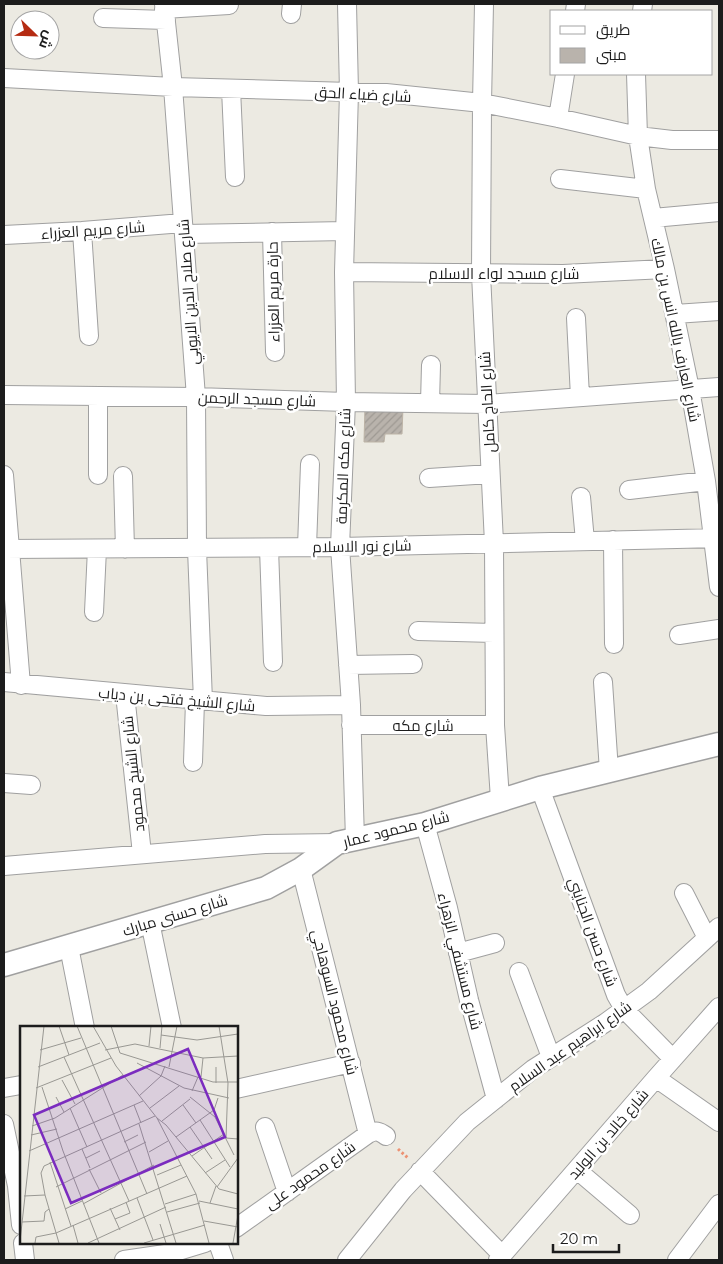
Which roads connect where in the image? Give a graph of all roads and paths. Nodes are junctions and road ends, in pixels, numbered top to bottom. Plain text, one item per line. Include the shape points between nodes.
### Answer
1 (347, 4) edge
2 (484, 4) edge
3 (229, 5) edge
4 (164, 11) edge
5 (103, 18) dead end
6 (565, 75) edge
7 (636, 75) edge
8 (4, 78) edge
9 (173, 87) junction
10 (231, 89) junction
11 (349, 92) junction
12 (482, 103) junction
13 (558, 118) junction
14 (638, 136) junction
15 (719, 140) edge
16 (235, 176) dead end
17 (560, 179) dead end
18 (646, 189) junction
19 (719, 212) edge
20 (653, 218) junction
21 (183, 228) junction
22 (82, 231) junction
23 (345, 231) junction
24 (272, 232) junction
25 (4, 236) edge
26 (665, 269) junction
27 (344, 272) junction
28 (481, 274) junction
29 (719, 311) edge
30 (674, 314) junction
31 (576, 318) dead end
32 (89, 336) dead end
33 (275, 352) dead end
34 (431, 365) dead end
35 (719, 387) edge
36 (690, 389) junction
37 (4, 395) edge
38 (98, 396) junction
39 (196, 397) junction
40 (580, 397) junction
41 (346, 402) junction
42 (430, 403) junction
43 (487, 404) junction
44 (310, 464) dead end
45 (490, 474) junction
46 (4, 475) edge
47 (98, 475) dead end
48 (123, 476) dead end
49 (429, 478) dead end
50 (706, 481) junction
51 (628, 490) dead end
52 (581, 497) dead end
53 (716, 538) edge
54 (613, 540) junction
55 (585, 541) junction
56 (494, 543) junction
57 (340, 547) junction
58 (269, 548) junction
59 (307, 548) junction
60 (7, 549) edge
61 (96, 549) junction
62 (125, 549) junction
63 (197, 549) junction
64 (719, 587) edge
65 (94, 612) dead end
66 (719, 629) edge
67 (418, 631) dead end
68 (494, 633) junction
69 (679, 635) dead end
70 (614, 644) dead end
71 (273, 662) dead end
72 (413, 664) dead end
73 (348, 665) junction
74 (603, 682) dead end
75 (12, 684) edge
76 (125, 694) junction
77 (199, 701) junction
78 (351, 705) junction
79 (351, 725) junction
80 (495, 725) junction
81 (719, 744) edge
82 (193, 762) dead end
83 (608, 771) junction
84 (4, 783) edge
85 (31, 785) dead end
86 (540, 788) junction
87 (500, 799) junction
88 (425, 824) junction
89 (346, 842) junction
90 (142, 854) junction
91 (4, 866) edge
92 (301, 869) junction
93 (684, 893) dead end
94 (150, 922) junction
95 (713, 932) edge
96 (495, 943) dead end
97 (69, 947) junction
98 (458, 953) junction
99 (4, 966) edge
100 (519, 972) dead end
101 (719, 1008) edge
102 (624, 1009) junction
103 (85, 1026) edge
104 (172, 1026) edge
105 (551, 1057) junction
106 (673, 1059) junction
107 (351, 1063) junction
108 (656, 1078) junction
109 (20, 1085) edge
110 (4, 1088) edge
111 (238, 1090) edge
112 (496, 1099) junction
113 (719, 1122) edge
114 (4, 1124) edge
115 (265, 1128) dead end
116 (377, 1135) junction
117 (12, 1164) edge
118 (577, 1170) junction
119 (420, 1171) junction
120 (287, 1192) junction
121 (719, 1204) edge
122 (20, 1215) edge
123 (630, 1215) dead end
124 (238, 1227) edge
125 (23, 1244) edge
126 (202, 1244) edge
127 (218, 1244) edge
128 (500, 1258) edge
129 (25, 1260) edge
130 (124, 1260) edge
131 (224, 1260) edge
132 (347, 1260) edge
133 (676, 1260) edge

1 - 11 street, شارع مكه المكرمة
2 - 12 street, شارع الحاج كامل
3 - 4 street
4 - 5 street
4 - 9 street, شارع صلاح الدين الايوبي
6 - 13 street
7 - 14 street, شارع العارف بالله انس بن مالك
8 - 9 street, شارع ضياء الحق
9 - 10 street, شارع ضياء الحق
9 - 21 street, شارع صلاح الدين الايوبي
10 - 11 street, شارع ضياء الحق
10 - 16 street
11 - 12 street, شارع ضياء الحق
11 - 23 street, شارع مكه المكرمة
12 - 13 street, شارع ضياء الحق
12 - 28 street, شارع الحاج كامل
13 - 14 street, شارع ضياء الحق
14 - 15 street, شارع ضياء الحق
14 - 18 street, شارع العارف بالله انس بن مالك
17 - 18 street
18 - 20 street, شارع العارف بالله انس بن مالك
19 - 20 street
20 - 26 street, شارع العارف بالله انس بن مالك
21 - 22 street, شارع مريم العزراء
21 - 24 street, شارع مريم العزراء
21 - 39 street, شارع صلاح الدين الايوبي
22 - 25 street, شارع مريم العزراء
22 - 32 street
23 - 24 street, شارع مريم العزراء
23 - 27 street, شارع مكه المكرمة
24 - 33 street, حارة مريم العزراء
26 - 28 street, شارع مسجد لواء الاسلام
26 - 30 street, شارع العارف بالله انس بن مالك
27 - 28 street, شارع مسجد لواء الاسلام
27 - 41 street, شارع مكه المكرمة
28 - 43 street, شارع الحاج كامل
29 - 30 street
30 - 36 street, شارع العارف بالله انس بن مالك
31 - 40 street
34 - 42 street
35 - 36 street, شارع مسجد الرحمن
36 - 40 street, شارع مسجد الرحمن
36 - 50 street, شارع العارف بالله انس بن مالك
37 - 38 street, شارع مسجد الرحمن
38 - 39 street, شارع مسجد الرحمن
38 - 47 street
39 - 41 street, شارع مسجد الرحمن
39 - 63 street, شارع صلاح الدين الايوبي
40 - 43 street, شارع مسجد الرحمن
41 - 42 street, شارع مسجد الرحمن
41 - 57 street, شارع مكه المكرمة
42 - 43 street, شارع مسجد الرحمن
43 - 45 street, شارع الحاج كامل
44 - 59 street
45 - 49 street
45 - 56 street, شارع الحاج كامل
46 - 60 street
48 - 62 street
50 - 51 street
50 - 53 street, شارع العارف بالله انس بن مالك
52 - 55 street
53 - 54 street, شارع نور الاسلام
53 - 64 street, شارع العارف بالله انس بن مالك
54 - 55 street, شارع نور الاسلام
54 - 70 street
55 - 56 street, شارع نور الاسلام
56 - 57 street, شارع نور الاسلام
56 - 68 street, شارع الحاج كامل
57 - 59 street, شارع نور الاسلام
57 - 73 street, شارع مكه المكرمة
58 - 59 street, شارع نور الاسلام
58 - 63 street, شارع نور الاسلام
58 - 71 street
60 - 61 street, شارع نور الاسلام
60 - 75 street
61 - 62 street, شارع نور الاسلام
61 - 65 street
62 - 63 street, شارع نور الاسلام
63 - 77 street, شارع صلاح الدين الايوبي
66 - 69 street
67 - 68 street
68 - 80 street, شارع الحاج كامل
72 - 73 street
73 - 78 street, شارع مكه المكرمة
74 - 83 street
75 - 76 street, شارع الشيخ فتحى بن دياب
76 - 77 street, شارع الشيخ فتحى بن دياب
76 - 90 street, شارع الشيخ محمود
77 - 78 street, شارع الشيخ فتحى بن دياب via 266,706
77 - 82 street, شارع صلاح الدين الايوبي
78 - 79 street, شارع مكه المكرمة
79 - 80 street, شارع مكه
79 - 89 street, شارع مكه المكرمة
80 - 87 street, شارع الحاج كامل
81 - 83 street, شارع محمود عمار
83 - 86 street, شارع محمود عمار
84 - 85 street
86 - 87 street, شارع محمود عمار
86 - 102 street, شارع حسن الجنايني via 616,995
87 - 88 street, شارع محمود عمار
88 - 89 street, شارع محمود عمار
88 - 98 street, شارع مستشفي الزهراء
89 - 90 street, شارع محمود عمار via 265,844
89 - 92 street, شارع حسنى مبارك
90 - 91 street, شارع محمود عمار
92 - 94 street, شارع حسنى مبارك via 266,888
92 - 107 street, شارع محمود السوهاجي
93 - 95 street
94 - 97 street, شارع حسنى مبارك
94 - 104 street
95 - 102 street, شارع ابراهيم عبد السلام
96 - 98 street
97 - 99 street, شارع حسنى مبارك
97 - 103 street
98 - 112 street, شارع مستشفي الزهراء
100 - 105 street
101 - 106 street, شارع خالد بن الوليد
102 - 105 street, شارع ابراهيم عبد السلام
102 - 106 street, شارع حسن الجنايني
105 - 112 street, شارع ابراهيم عبد السلام
106 - 108 street, شارع خالد بن الوليد
107 - 111 street
107 - 116 street, شارع محمود السوهاجي
108 - 113 street
108 - 118 street, شارع خالد بن الوليد
109 - 110 street
112 - 119 street, شارع ابراهيم عبد السلام via 468,1122
114 - 117 street
115 - 120 street
116 - 119 path
116 - 120 street, شارع محمود على
117 - 122 street
118 - 123 street
118 - 128 street, شارع خالد بن الوليد
119 - 128 street
119 - 132 street, شارع ابراهيم عبد السلام
120 - 124 street, شارع محمود على
121 - 133 street
125 - 129 street
126 - 130 street via 172,1253
127 - 131 street

